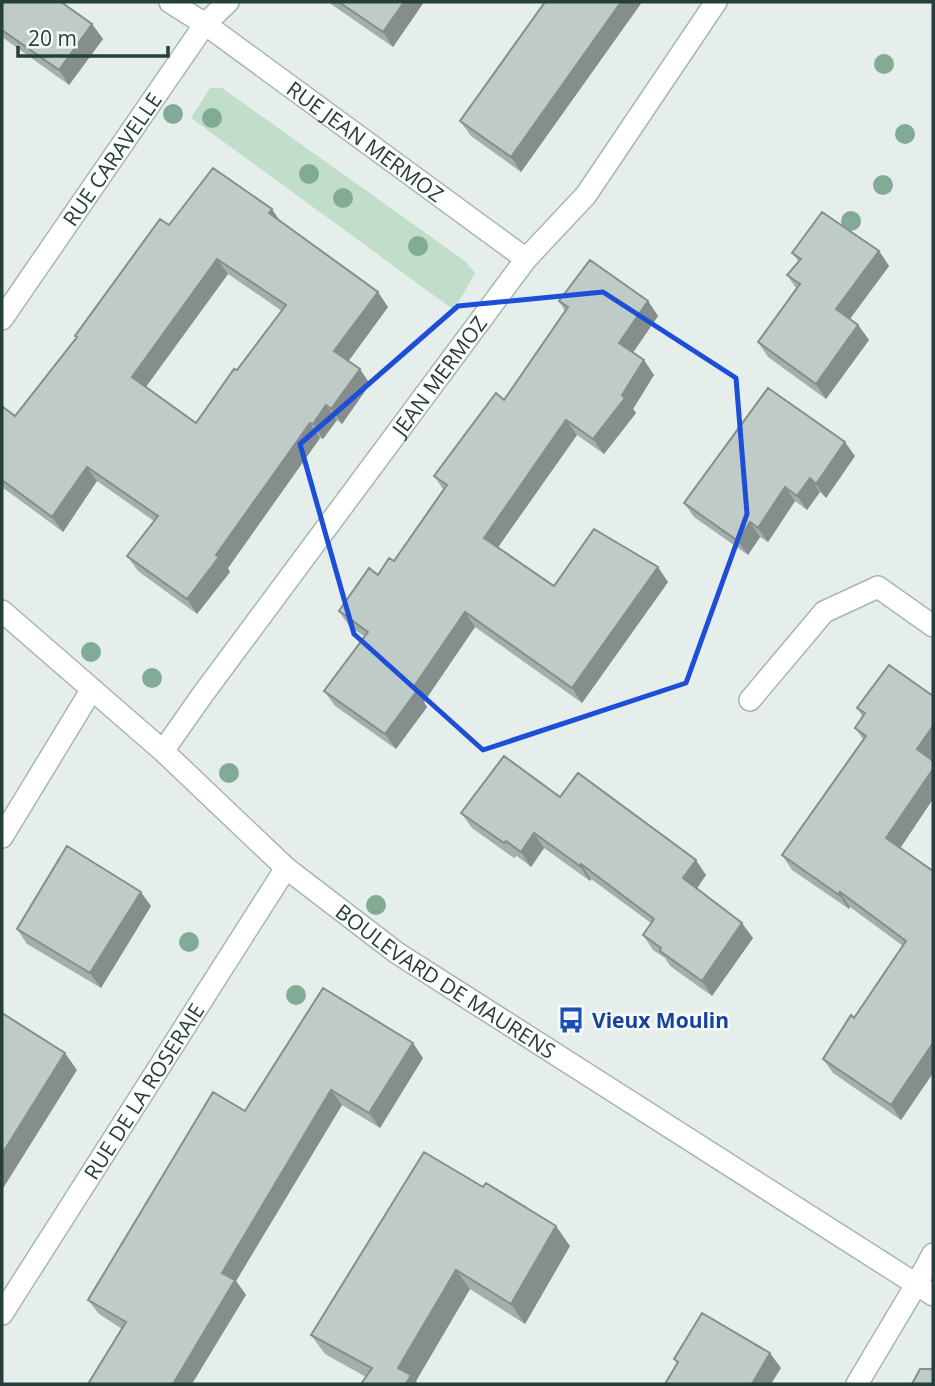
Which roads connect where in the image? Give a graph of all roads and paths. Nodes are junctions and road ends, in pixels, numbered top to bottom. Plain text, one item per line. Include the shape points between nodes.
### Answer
1 (170, 2) edge
2 (228, 2) edge
3 (716, 2) edge
4 (205, 24) junction
5 (526, 259) junction
6 (2, 319) edge
7 (2, 611) edge
8 (933, 626) edge
9 (92, 689) junction
10 (750, 700) dead end
11 (163, 751) junction
12 (2, 837) edge
13 (286, 868) junction
14 (933, 1254) edge
15 (924, 1290) edge
16 (2, 1314) edge
17 (857, 1384) edge

1 - 4 street, RUE JEAN MERMOZ
2 - 4 street, RUE CARAVELLE
3 - 5 street, JEAN MERMOZ via 586,195
4 - 5 street, RUE JEAN MERMOZ
4 - 6 street, RUE CARAVELLE
5 - 11 street, JEAN MERMOZ
7 - 9 street, BOULEVARD DE MAURENS
8 - 10 street via 878,587 824,612
9 - 11 street, BOULEVARD DE MAURENS
9 - 12 street
11 - 13 street, BOULEVARD DE MAURENS
13 - 15 street, BOULEVARD DE MAURENS via 397,953
13 - 16 street, RUE DE LA ROSERAIE
14 - 15 street
15 - 17 street

